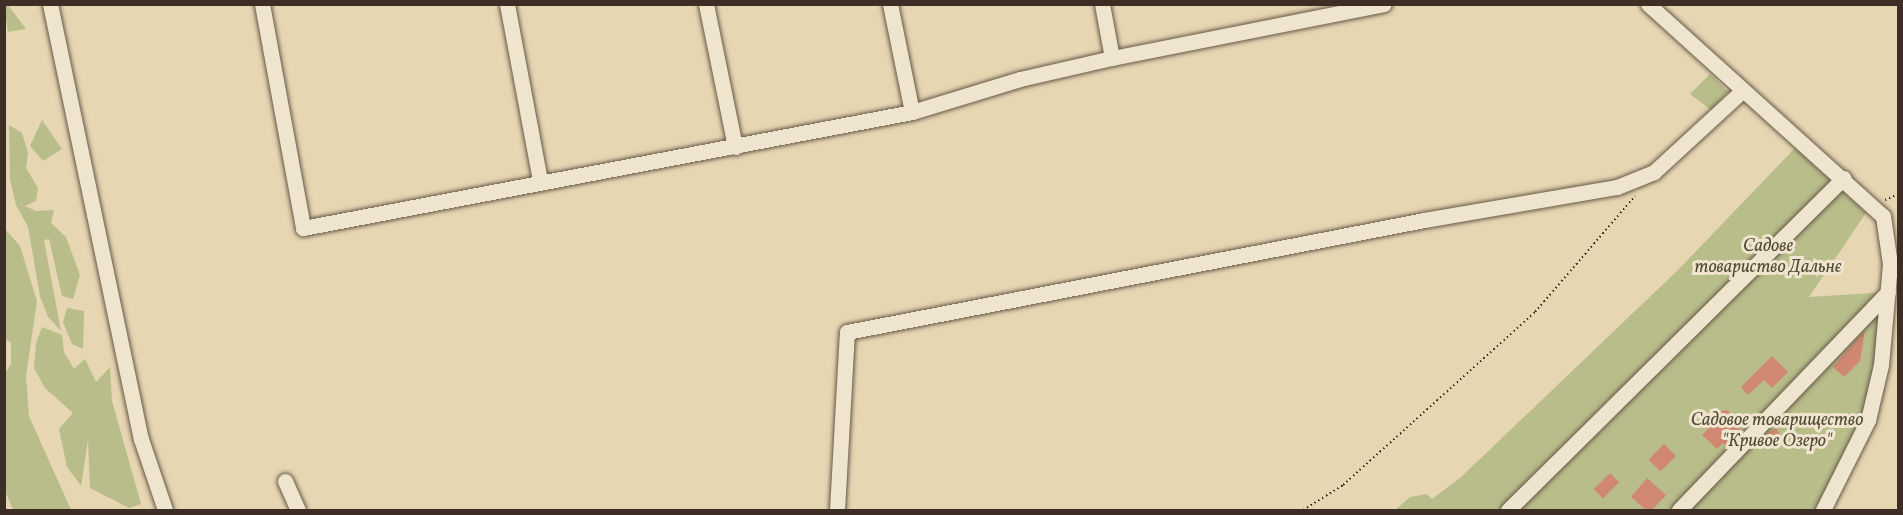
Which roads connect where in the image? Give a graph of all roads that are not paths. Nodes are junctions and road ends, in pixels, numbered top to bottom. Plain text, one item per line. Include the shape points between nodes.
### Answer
1 (50, 4) edge
2 (262, 4) edge
3 (507, 4) edge
4 (706, 4) edge
5 (890, 4) edge
6 (1102, 4) edge
7 (1384, 4) edge
8 (1648, 4) edge
9 (1332, 9) edge
10 (1112, 57) junction
11 (1741, 92) junction
12 (912, 112) junction
13 (735, 147) junction
14 (1844, 178) junction
15 (540, 182) junction
16 (1888, 292) junction
17 (285, 481) dead end
18 (165, 510) edge
19 (298, 510) edge
20 (837, 510) edge
21 (1508, 510) edge
22 (1679, 510) edge
23 (1823, 510) edge

1 - 18 street via 141,439
2 - 15 street via 303,228
3 - 15 street
4 - 13 street
5 - 12 street
6 - 10 street
7 - 9 street
8 - 11 street
9 - 10 street
10 - 12 street via 1020,79
11 - 14 street
11 - 20 street via 1654,172 1617,187 1424,220 847,332
12 - 13 street
13 - 15 street
14 - 16 street via 1883,216 1890,246
14 - 21 street
16 - 22 street
16 - 23 street via 1881,365 1868,420
17 - 19 street

